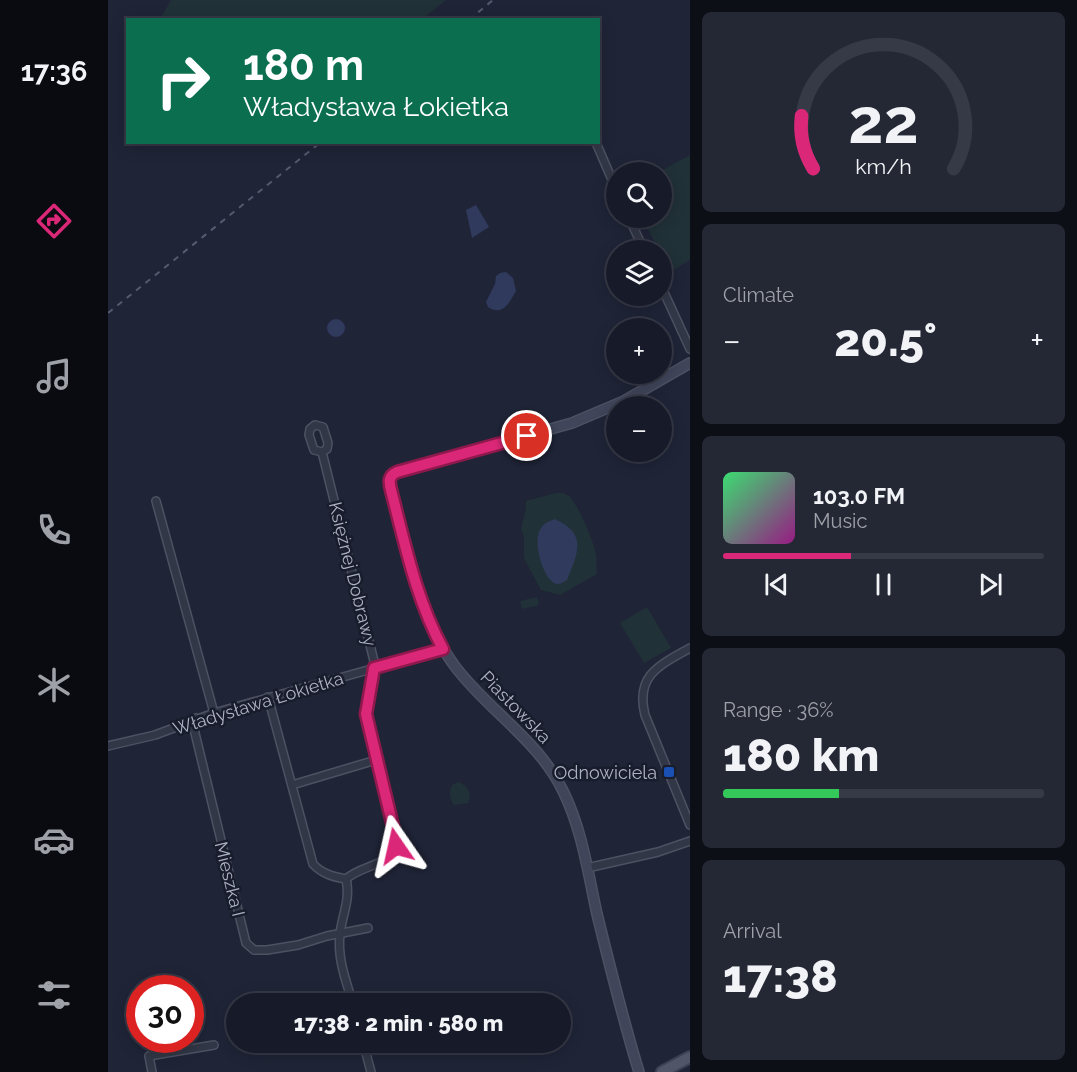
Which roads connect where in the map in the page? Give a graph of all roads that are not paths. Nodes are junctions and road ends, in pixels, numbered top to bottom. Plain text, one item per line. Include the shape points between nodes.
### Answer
1 (597, 145) dead end
2 (606, 166) edge
3 (670, 306) edge
4 (690, 349) edge
5 (690, 363) edge
6 (322, 452) dead end
7 (156, 501) dead end
8 (690, 648) edge
9 (443, 649) junction
10 (374, 668) junction
11 (268, 697) junction
12 (214, 713) junction
13 (196, 718) junction
14 (108, 746) edge
15 (376, 760) junction
16 (292, 785) junction
17 (690, 825) edge
18 (690, 841) edge
19 (587, 868) junction
20 (346, 879) junction
21 (368, 928) dead end
22 (340, 933) junction
23 (350, 993) edge
24 (214, 1045) dead end
25 (366, 1053) edge
26 (690, 1057) edge
27 (152, 1072) edge
28 (371, 1072) edge
29 (639, 1072) edge
30 (662, 1072) edge

1 - 2 street
3 - 4 street
5 - 9 street, Piastowska via 624,401 572,423 391,475 390,486 412,572
6 - 10 street, Księżnej Dobrawy
7 - 12 street
8 - 17 street via 655,669 644,686 642,698 645,715
9 - 10 street, Władysława Łokietka
9 - 19 street, Piastowska via 468,682 524,737 555,776 576,826
10 - 11 street, Władysława Łokietka
10 - 15 street, Księżnej Dobrawy via 366,714
11 - 12 street, Władysława Łokietka
11 - 16 street
12 - 13 street, Władysława Łokietka
13 - 14 street, Władysława Łokietka via 155,735
13 - 22 street, Mieszka I via 194,729 246,943 254,950 267,950
15 - 16 street
15 - 20 street, Księżnej Dobrawy via 396,846 388,859 361,868
16 - 20 street via 313,864
18 - 19 street
19 - 29 street, Piastowska
20 - 22 street via 349,894
21 - 22 street
22 - 23 street via 341,962
24 - 27 street via 149,1056
25 - 28 street
26 - 30 main road

